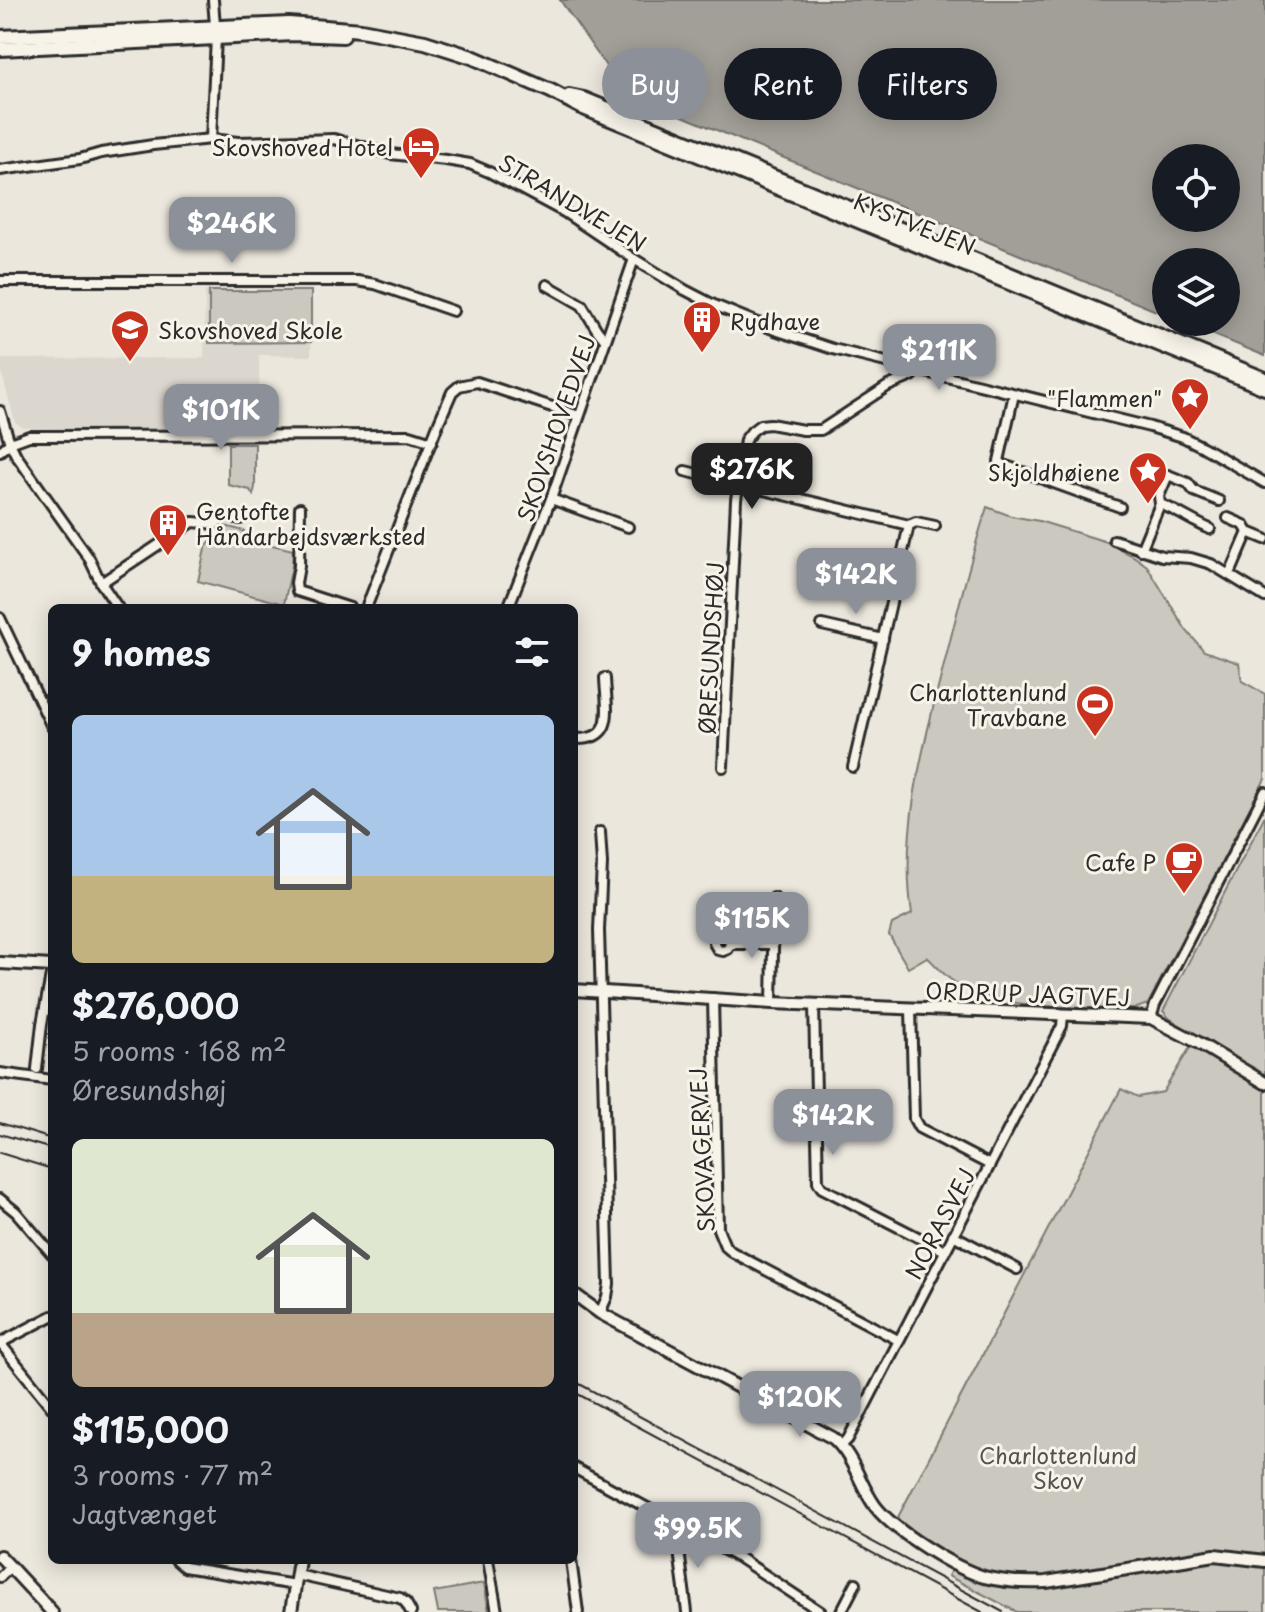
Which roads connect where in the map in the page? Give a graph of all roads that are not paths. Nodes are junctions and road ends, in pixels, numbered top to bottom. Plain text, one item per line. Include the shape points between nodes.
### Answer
1 (213, 0) edge
2 (215, 32) junction
3 (0, 37) edge
4 (0, 49) edge
5 (551, 91) junction
6 (211, 139) junction
7 (0, 170) edge
8 (634, 259) junction
9 (0, 281) edge
10 (547, 285) dead end
11 (453, 311) dead end
12 (605, 340) junction
13 (918, 370) junction
14 (1265, 379) edge
15 (1265, 388) edge
16 (1014, 394) junction
17 (0, 411) edge
18 (579, 416) junction
19 (432, 442) junction
20 (10, 443) junction
21 (0, 451) edge
22 (685, 471) dead end
23 (738, 483) junction
24 (1265, 483) edge
25 (551, 499) junction
26 (1219, 501) dead end
27 (1160, 504) junction
28 (1120, 507) dead end
29 (300, 508) dead end
30 (1228, 518) dead end
31 (240, 519) dead end
32 (909, 525) junction
33 (935, 526) dead end
34 (628, 527) dead end
35 (1210, 529) dead end
36 (1248, 532) junction
37 (1265, 539) edge
38 (1114, 540) dead end
39 (1141, 550) junction
40 (1230, 574) junction
41 (101, 583) junction
42 (1265, 597) edge
43 (115, 604) edge
44 (338, 604) edge
45 (368, 604) edge
46 (510, 604) edge
47 (0, 618) edge
48 (822, 625) dead end
49 (883, 639) junction
50 (605, 678) dead end
51 (48, 719) edge
52 (578, 739) edge
53 (723, 767) dead end
54 (853, 767) dead end
55 (1265, 792) edge
56 (600, 832) dead end
57 (774, 898) dead end
58 (730, 944) dead end
59 (773, 944) junction
60 (0, 963) edge
61 (48, 968) edge
62 (48, 990) edge
63 (578, 990) edge
64 (601, 992) junction
65 (713, 998) junction
66 (772, 1003) junction
67 (814, 1005) junction
68 (911, 1009) junction
69 (1063, 1015) junction
70 (1151, 1018) junction
71 (37, 1069) dead end
72 (0, 1073) edge
73 (48, 1079) edge
74 (1265, 1083) edge
75 (990, 1165) junction
76 (0, 1199) edge
77 (953, 1235) junction
78 (48, 1249) edge
79 (945, 1251) junction
80 (1017, 1269) dead end
81 (578, 1297) edge
82 (600, 1313) junction
83 (48, 1318) edge
84 (898, 1340) junction
85 (0, 1343) edge
86 (48, 1403) edge
87 (842, 1445) junction
88 (578, 1470) edge
89 (680, 1525) junction
90 (0, 1556) edge
91 (1265, 1561) edge
92 (181, 1564) edge
93 (298, 1564) edge
94 (489, 1564) edge
95 (572, 1564) edge
96 (10, 1567) junction
97 (0, 1577) edge
98 (296, 1580) junction
99 (856, 1583) dead end
100 (819, 1611) edge
101 (52, 1612) edge
102 (291, 1612) edge
103 (411, 1612) edge
104 (497, 1612) edge
105 (578, 1612) edge
106 (687, 1612) edge
107 (841, 1612) edge

1 - 2 street
2 - 3 main road, KYSTVEJEN
2 - 4 main road, KYSTVEJEN
2 - 5 main road, KYSTVEJEN via 289,24 393,35 472,57
2 - 6 street
5 - 14 main road, KYSTVEJEN via 584,99
5 - 15 main road, KYSTVEJEN
6 - 7 street, STRANDVEJEN
6 - 8 street, STRANDVEJEN via 334,139 390,154 470,164 564,212
8 - 12 street, SKOVSHOVEDVEJ
8 - 13 street, STRANDVEJEN via 714,305 775,330
9 - 11 street via 357,281
10 - 12 street via 582,305
12 - 18 street, SKOVSHOVEDVEJ
13 - 16 street, STRANDVEJEN
13 - 23 street, ØRESUNDSHØJ via 821,430 760,425 745,440
16 - 24 street, STRANDVEJEN via 1183,437
16 - 28 street via 999,461
17 - 20 street
18 - 19 street via 477,382 466,383 452,392
18 - 25 street, SKOVSHOVEDVEJ
19 - 20 street via 410,435 29,436
19 - 45 street
20 - 21 street
20 - 41 street
22 - 23 street
23 - 32 street
23 - 53 street, ØRESUNDSHØJ
25 - 34 street
25 - 46 street, SKOVSHOVEDVEJ
26 - 27 street via 1168,475
27 - 35 street
27 - 39 street
29 - 44 street via 297,591
30 - 36 street
31 - 41 street via 223,515 216,524 193,522
32 - 33 street
32 - 49 street
36 - 37 street
36 - 40 street
38 - 39 street
39 - 40 street via 1191,558
40 - 42 street
41 - 43 street
47 - 51 street
48 - 49 street
49 - 54 street
50 - 52 street via 603,731
55 - 70 street
56 - 64 street
57 - 59 street
58 - 59 street
59 - 66 street
60 - 61 street
62 - 71 street
63 - 64 street, ORDRUP JAGTVEJ
64 - 65 street, ORDRUP JAGTVEJ
64 - 82 street via 609,1284
65 - 66 street, ORDRUP JAGTVEJ
65 - 84 street, SKOVAGERVEJ via 718,1229 725,1246
66 - 67 street, ORDRUP JAGTVEJ
67 - 68 street, ORDRUP JAGTVEJ
67 - 79 street via 818,1182
68 - 69 street, ORDRUP JAGTVEJ
68 - 75 street via 915,1124
69 - 70 street, ORDRUP JAGTVEJ
69 - 75 street, NORASVEJ
70 - 74 street, ORDRUP JAGTVEJ
72 - 73 street
75 - 77 street, NORASVEJ
76 - 78 street
77 - 79 street, NORASVEJ
77 - 80 street
79 - 84 street, NORASVEJ
81 - 82 street
82 - 87 street
83 - 85 street
84 - 87 street, NORASVEJ
85 - 86 street
87 - 91 street via 884,1516 917,1542 980,1576 1046,1582 1215,1555
88 - 89 street
89 - 100 street
89 - 106 street
90 - 96 street
92 - 98 street
93 - 98 street
94 - 104 street
95 - 105 street
96 - 97 street
96 - 101 street
98 - 102 street
98 - 103 street via 400,1598
99 - 107 street

